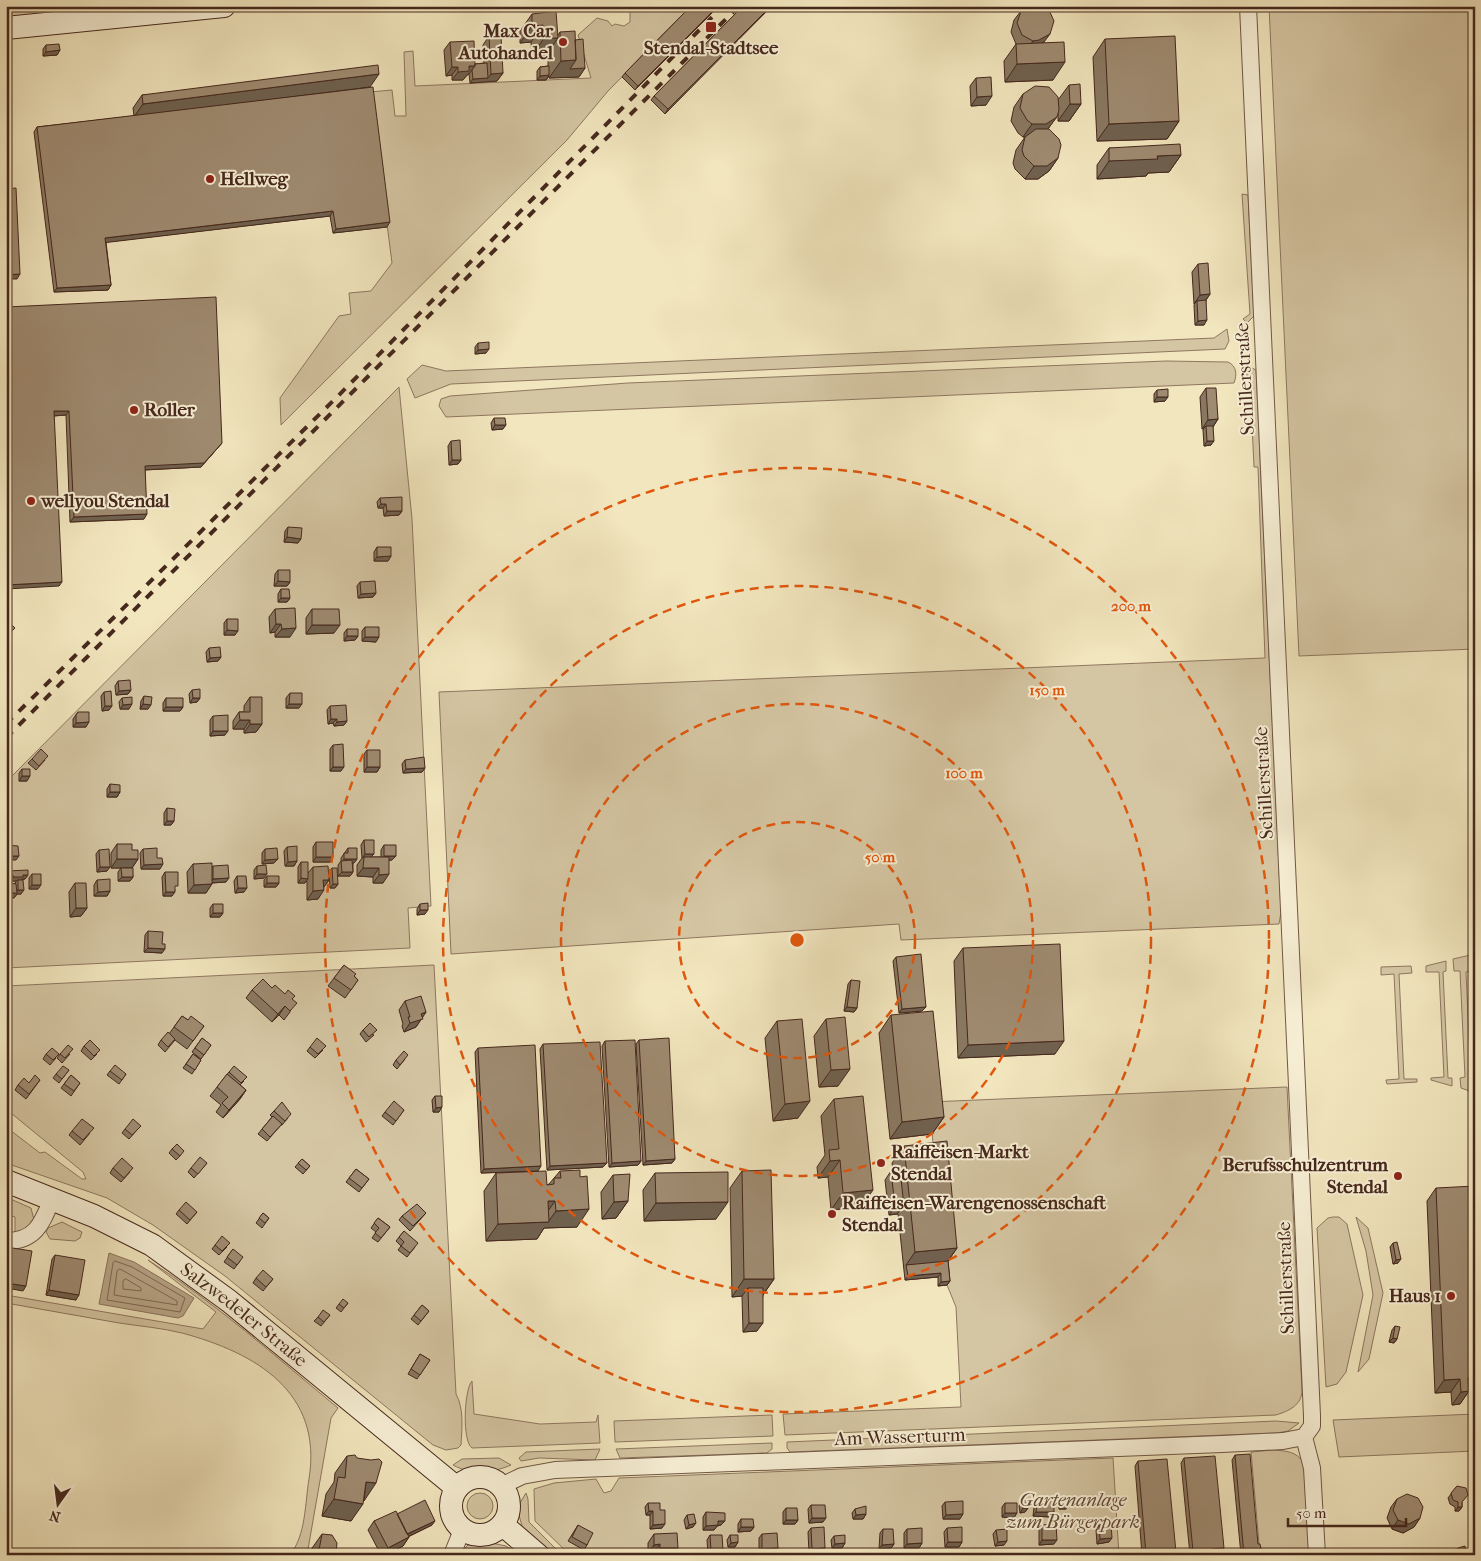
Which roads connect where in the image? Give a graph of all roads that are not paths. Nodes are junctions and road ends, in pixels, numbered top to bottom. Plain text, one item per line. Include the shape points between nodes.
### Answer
1 (224, 6) edge
2 (1248, 6) edge
3 (6, 28) edge
4 (6, 1180) edge
5 (52, 1199) junction
6 (6, 1241) edge
7 (1304, 1437) junction
8 (501, 1486) junction
9 (457, 1488) junction
10 (503, 1525) junction
11 (462, 1530) junction
12 (452, 1555) edge
13 (538, 1555) edge
14 (1317, 1555) edge

1 - 3 main road
2 - 7 street, Schillerstraße via 1312,1416 1312,1426
4 - 5 main road, Salzwedeler Straße
5 - 6 street via 31,1236
5 - 9 main road, Salzwedeler Straße via 128,1232 192,1272
7 - 8 street, Am Wasserturm via 1222,1444 554,1470 522,1476
7 - 14 street via 1312,1468
8 - 9 main road via 482,1477 468,1479
8 - 10 main road via 510,1505
9 - 11 main road via 450,1507 453,1520
10 - 11 main road via 483,1536
10 - 13 main road
11 - 12 street

